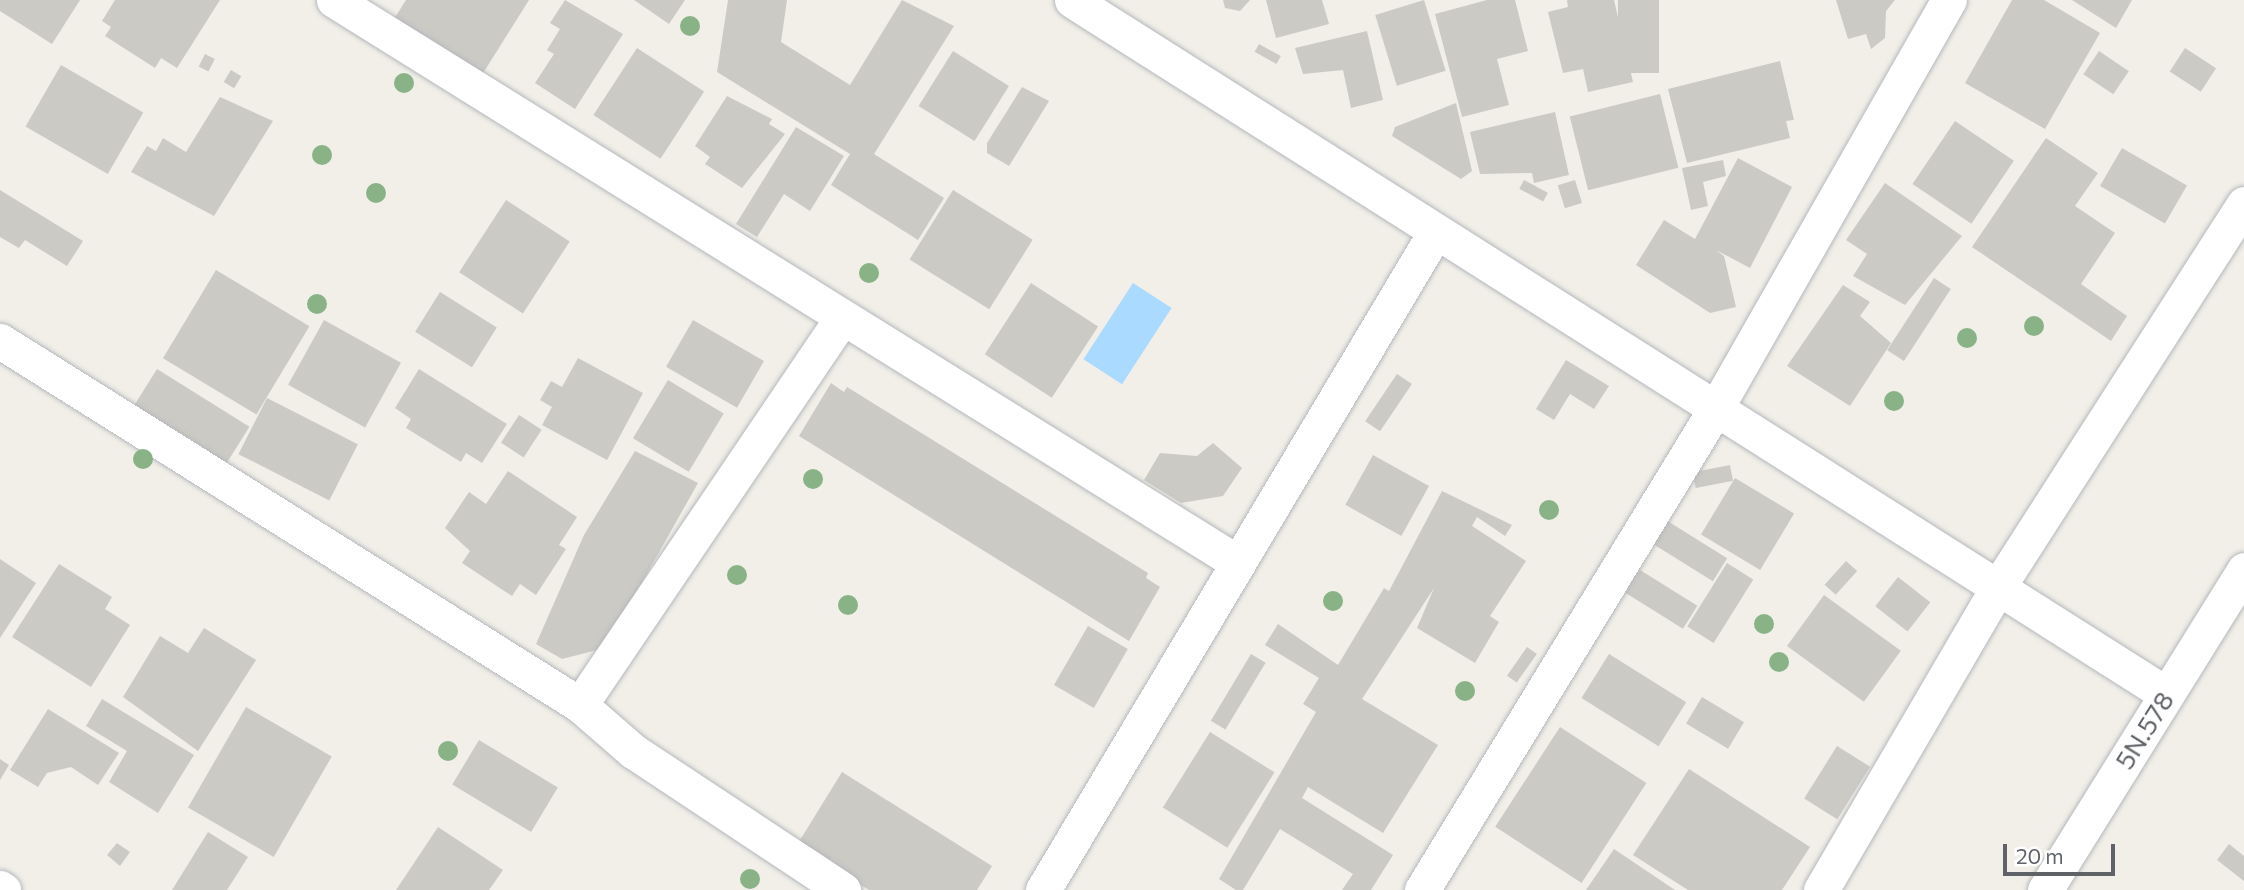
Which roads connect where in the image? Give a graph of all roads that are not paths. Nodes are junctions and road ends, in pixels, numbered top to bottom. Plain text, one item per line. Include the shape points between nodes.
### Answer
1 (334, 0) edge
2 (1072, 0) edge
3 (1949, 0) edge
4 (1120, 16) edge
5 (2244, 204) edge
6 (1436, 231) junction
7 (842, 318) junction
8 (0, 341) edge
9 (1716, 408) junction
10 (1238, 563) junction
11 (2244, 570) edge
12 (1998, 587) junction
13 (2166, 694) junction
14 (580, 705) junction
15 (843, 890) edge
16 (1043, 890) edge
17 (1422, 890) edge
18 (1821, 890) edge
19 (2045, 890) edge

1 - 7 street
2 - 4 street
3 - 9 street
4 - 6 street
5 - 12 street
6 - 9 street
6 - 10 street
7 - 10 street
7 - 14 street
8 - 14 street
9 - 12 street
9 - 17 street
10 - 16 street
11 - 13 street, 5N.578
12 - 13 street
12 - 18 street
13 - 19 street, 5N.578
14 - 15 street via 633,751

